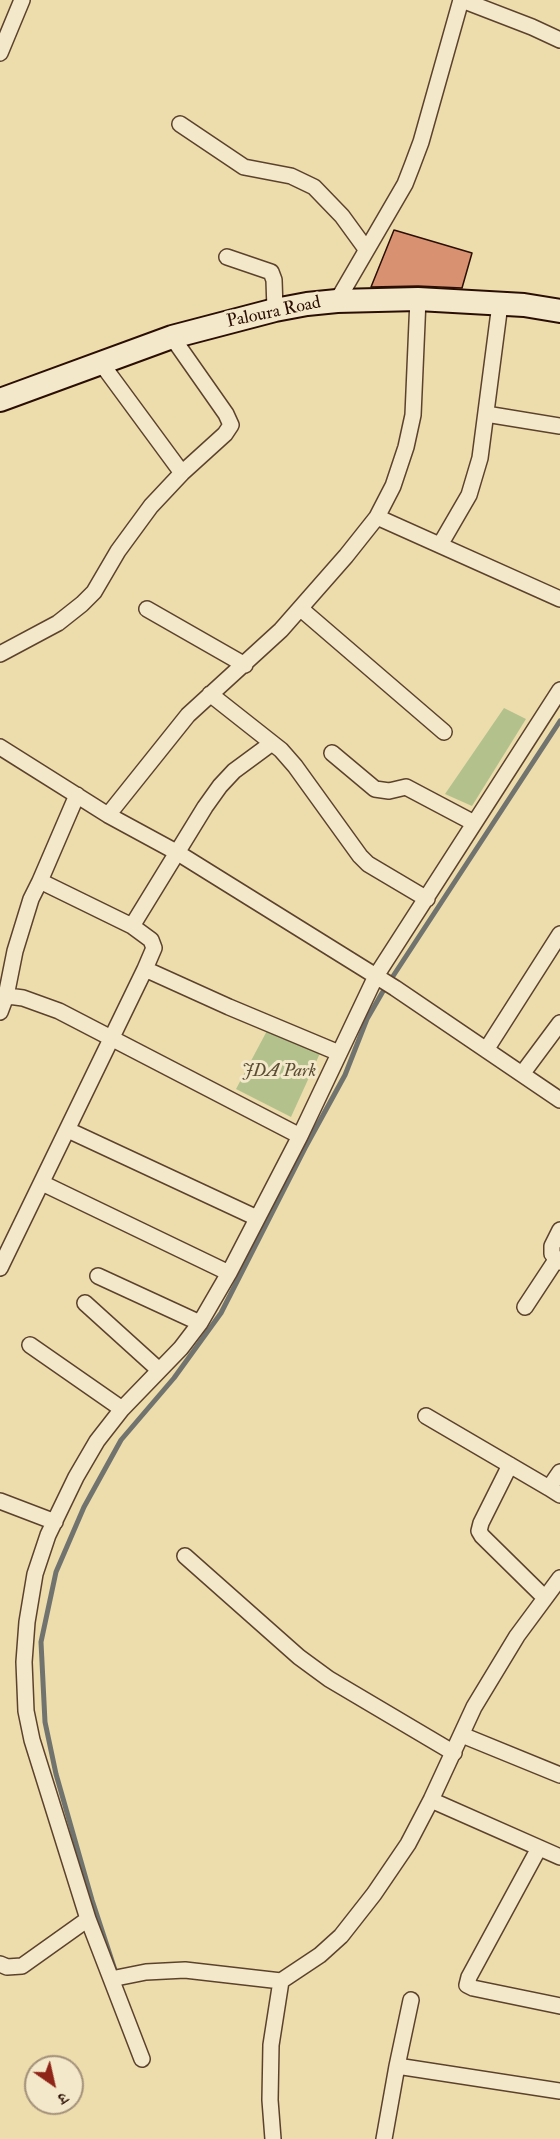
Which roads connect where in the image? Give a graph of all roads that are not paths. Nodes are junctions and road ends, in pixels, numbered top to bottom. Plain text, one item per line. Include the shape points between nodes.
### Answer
1 (461, 0) edge
2 (20, 1) edge
3 (560, 40) edge
4 (0, 54) edge
5 (180, 124) dead end
6 (366, 249) junction
7 (226, 258) dead end
8 (418, 299) junction
9 (338, 301) junction
10 (500, 304) junction
11 (275, 310) junction
12 (560, 311) edge
13 (172, 337) junction
14 (101, 363) junction
15 (0, 400) edge
16 (486, 414) junction
17 (560, 426) edge
18 (182, 473) junction
19 (377, 517) junction
20 (440, 545) junction
21 (560, 598) edge
22 (147, 609) dead end
23 (301, 609) junction
24 (0, 654) edge
25 (245, 665) junction
26 (560, 690) edge
27 (210, 694) junction
28 (444, 732) dead end
29 (272, 743) junction
30 (0, 747) edge
31 (332, 753) dead end
32 (77, 795) junction
33 (108, 815) junction
34 (474, 823) junction
35 (178, 853) junction
36 (40, 881) junction
37 (427, 899) junction
38 (132, 926) junction
39 (560, 934) edge
40 (145, 969) junction
41 (378, 978) junction
42 (3, 995) edge
43 (0, 1012) edge
44 (560, 1023) edge
45 (111, 1039) junction
46 (486, 1050) junction
47 (339, 1053) junction
48 (522, 1074) junction
49 (560, 1100) edge
50 (68, 1130) junction
51 (300, 1136) junction
52 (42, 1182) junction
53 (257, 1218) junction
54 (560, 1230) edge
55 (558, 1261) edge
56 (0, 1268) edge
57 (229, 1273) junction
58 (98, 1276) dead end
59 (85, 1303) dead end
60 (525, 1307) dead end
61 (200, 1323) junction
62 (30, 1345) dead end
63 (159, 1370) junction
64 (122, 1409) junction
65 (426, 1416) dead end
66 (510, 1465) junction
67 (560, 1472) edge
68 (554, 1491) edge
69 (0, 1501) edge
70 (55, 1522) junction
71 (185, 1556) dead end
72 (560, 1578) edge
73 (545, 1598) junction
74 (462, 1735) junction
75 (453, 1753) junction
76 (560, 1775) edge
77 (431, 1800) junction
78 (539, 1848) junction
79 (560, 1857) edge
80 (88, 1919) junction
81 (0, 1964) edge
82 (111, 1979) junction
83 (281, 1981) junction
84 (411, 2000) dead end
85 (560, 2006) edge
86 (142, 2059) dead end
87 (397, 2066) junction
88 (560, 2091) edge
89 (273, 2139) edge
90 (384, 2139) edge

1 - 3 street
1 - 6 street via 421,142 405,184
2 - 4 street
5 - 6 street via 244,167 291,176 314,187
6 - 9 street
7 - 11 street via 271,272
8 - 9 main road, Paloura Road
8 - 10 main road, Paloura Road
8 - 19 street via 413,415 393,486
9 - 11 main road, Paloura Road
10 - 12 main road, Paloura Road
10 - 16 street
11 - 13 main road, Paloura Road
13 - 14 main road, Paloura Road
13 - 18 street via 231,425
14 - 15 main road, Paloura Road
14 - 18 street
16 - 17 street
16 - 20 street via 480,458 469,495
18 - 24 street via 151,506 82,604 58,623
19 - 20 street
19 - 23 street
20 - 21 street
22 - 25 street
23 - 25 street
23 - 28 street
25 - 27 street
26 - 34 street
27 - 29 street
27 - 33 street via 188,715
29 - 35 street via 220,786
29 - 37 street via 295,766 360,856
30 - 32 street
31 - 34 street via 375,789 406,787
32 - 33 street
32 - 36 street
33 - 35 street
34 - 37 street
35 - 38 street
35 - 41 street
36 - 38 street
36 - 42 street via 31,899
37 - 41 street
38 - 40 street via 151,940 154,948
39 - 46 street
40 - 45 street
40 - 47 street
41 - 46 street
41 - 47 street
42 - 43 street
42 - 45 street via 42,1003
44 - 48 street
45 - 50 street
45 - 51 street
46 - 48 street
47 - 51 street
48 - 49 street
50 - 52 street
50 - 53 street
51 - 53 street
52 - 56 street
52 - 57 street
53 - 57 street
54 - 55 street via 552,1246
55 - 60 street
57 - 61 street
58 - 61 street
59 - 63 street
61 - 63 street
62 - 64 street
63 - 64 street
64 - 70 street via 97,1441
65 - 66 street
66 - 68 street
66 - 73 street via 479,1531
67 - 68 street
69 - 70 street
70 - 80 street via 35,1574 27,1622 26,1710 37,1758
71 - 75 street via 299,1657
72 - 73 street
73 - 74 street via 474,1707
74 - 75 street
74 - 76 street
75 - 77 street
77 - 78 street
77 - 83 street via 408,1844 357,1917 320,1955
78 - 79 street
78 - 85 street via 467,1985
80 - 81 street via 22,1966
80 - 82 street
82 - 83 street via 185,1970
82 - 86 street
83 - 89 street via 271,2045
84 - 87 street
87 - 88 street
87 - 90 street

